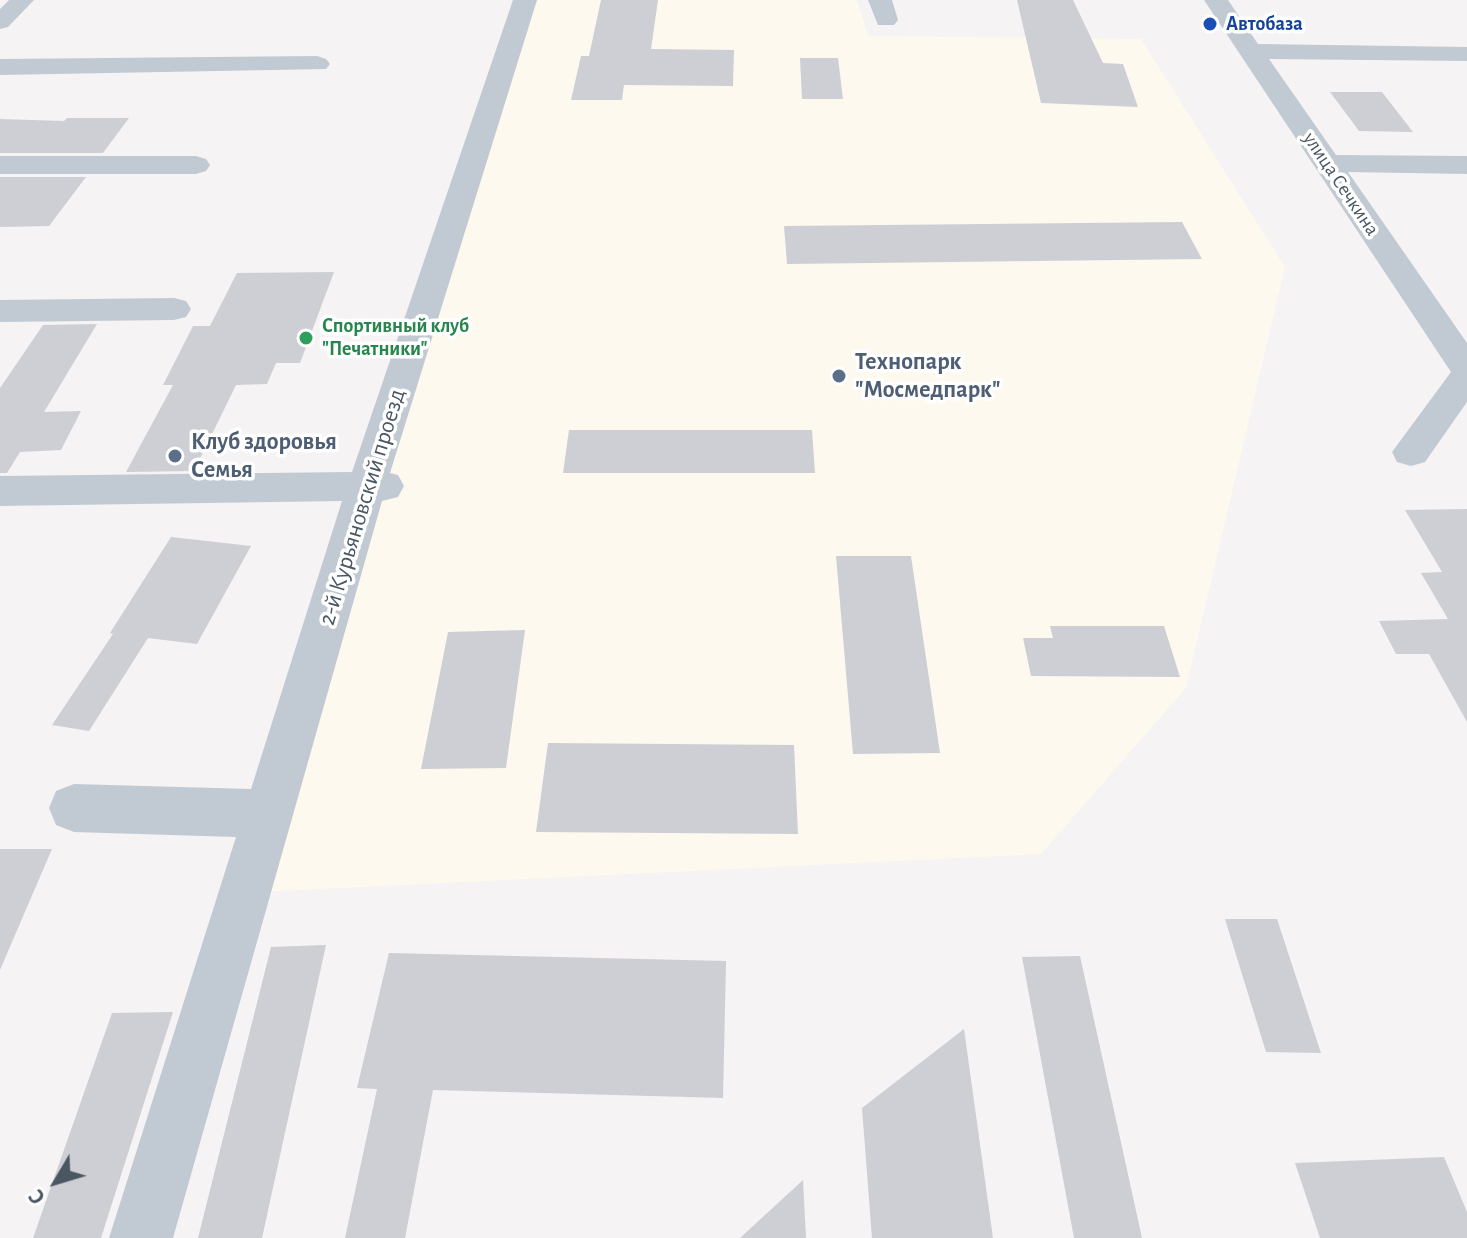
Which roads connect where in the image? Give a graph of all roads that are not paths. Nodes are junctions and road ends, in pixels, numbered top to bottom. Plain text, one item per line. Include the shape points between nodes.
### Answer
1 (22, 0) edge
2 (525, 0) edge
3 (1216, 0) edge
4 (0, 22) edge
5 (1251, 51) junction
6 (1467, 54) edge
7 (317, 64) dead end
8 (0, 67) edge
9 (1327, 163) junction
10 (0, 165) edge
11 (196, 165) dead end
12 (1467, 165) edge
13 (174, 309) dead end
14 (0, 311) edge
15 (1467, 369) edge
16 (1467, 376) edge
17 (1411, 452) dead end
18 (376, 486) junction
19 (0, 491) edge
20 (74, 808) dead end
21 (267, 814) junction
22 (141, 1238) edge

1 - 4 street
2 - 18 street, 2-й Курьяновский проезд
3 - 5 street, улица Сечкина
5 - 6 street
5 - 9 street, улица Сечкина
7 - 8 street
9 - 12 street
9 - 15 street, улица Сечкина
10 - 11 street
13 - 14 street
16 - 17 street
18 - 19 street
18 - 21 street, 2-й Курьяновский проезд
20 - 21 street
21 - 22 street, 2-й Курьяновский проезд

